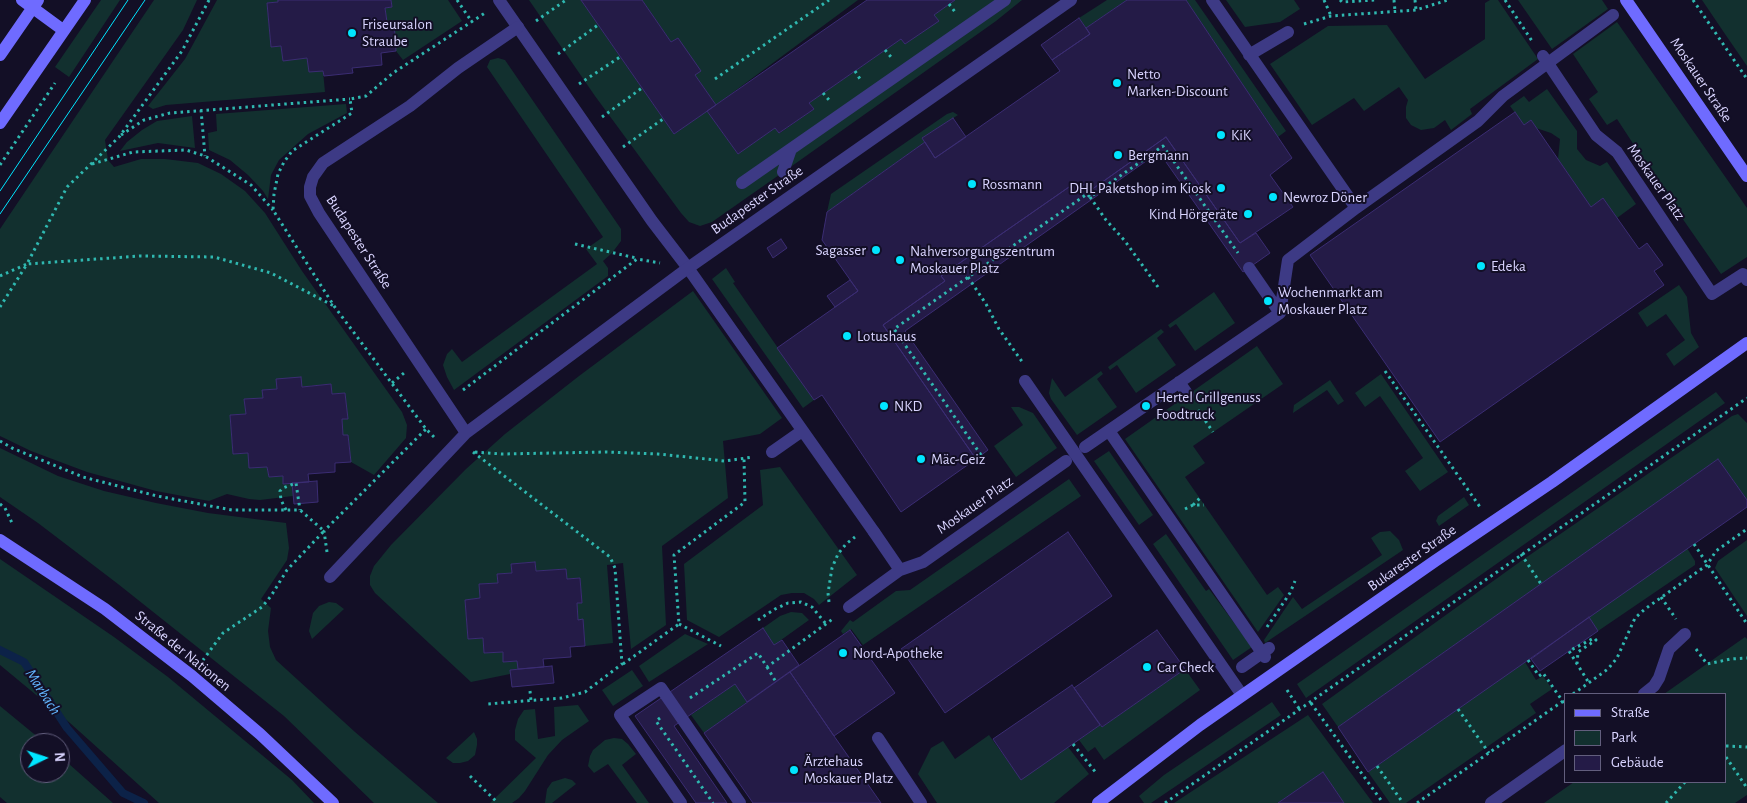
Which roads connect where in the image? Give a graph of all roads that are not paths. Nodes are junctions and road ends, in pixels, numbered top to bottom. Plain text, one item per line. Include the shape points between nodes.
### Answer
1 (22, 0) edge
2 (85, 0) edge
3 (1005, 0) edge
4 (1071, 0) edge
5 (1212, 0) edge
6 (500, 1) edge
7 (1627, 1) edge
8 (36, 4) edge
9 (1612, 15) dead end
10 (519, 29) junction
11 (63, 30) junction
12 (1288, 32) road end
13 (0, 55) edge
14 (1249, 55) junction
15 (1545, 60) junction
16 (0, 123) edge
17 (791, 149) junction
18 (783, 172) dead end
19 (1747, 176) edge
20 (742, 183) dead end
21 (1356, 208) junction
22 (688, 268) junction
23 (1249, 268) road end
24 (1746, 275) edge
25 (1280, 313) junction
26 (1747, 343) edge
27 (1025, 381) dead end
28 (1180, 382) junction
29 (1188, 395) road end
30 (802, 431) junction
31 (1109, 431) junction
32 (466, 433) junction
33 (1086, 447) dead end
34 (772, 452) road end
35 (1066, 461) dead end
36 (0, 540) edge
37 (900, 570) junction
38 (330, 577) road end
39 (849, 607) dead end
40 (1686, 634) dead end
41 (1242, 667) dead end
42 (1645, 693) edge
43 (1242, 695) junction
44 (878, 738) dead end
45 (1564, 751) edge
46 (334, 803) edge
47 (681, 803) edge
48 (740, 803) edge
49 (921, 803) edge
50 (1098, 803) edge
51 (1491, 803) edge

1 - 8 street
2 - 11 street
3 - 17 street
4 - 22 street, Budapester Straße
5 - 14 street
6 - 10 street
7 - 19 street, Moskauer Straße
8 - 11 street
8 - 13 street
9 - 15 street
10 - 22 street via 652,222
10 - 32 street, Budapester Straße via 323,163 310,187 310,196 319,213
11 - 16 street
12 - 14 street
14 - 21 street
15 - 21 street via 1478,121
15 - 24 street, Moskauer Platz via 1596,135 1617,152 1712,294
17 - 18 street
17 - 20 street
21 - 25 street via 1288,260
22 - 30 street
22 - 32 street, Budapester Straße
23 - 25 street
25 - 28 street
26 - 43 street, Bukarester Straße via 1552,482
27 - 43 street
28 - 29 street
28 - 31 street
30 - 34 street
30 - 37 street
31 - 33 street
31 - 41 street via 1262,648
32 - 38 street, Budapester Straße
35 - 37 street, Moskauer Platz via 923,562
36 - 46 street, Straße der Nationen via 106,609 184,670 260,734
37 - 39 street, Moskauer Platz
40 - 42 street via 1669,649 1659,678
43 - 50 street, Bukarester Straße
44 - 49 street
45 - 51 street
47 - 48 street via 620,715 661,688

